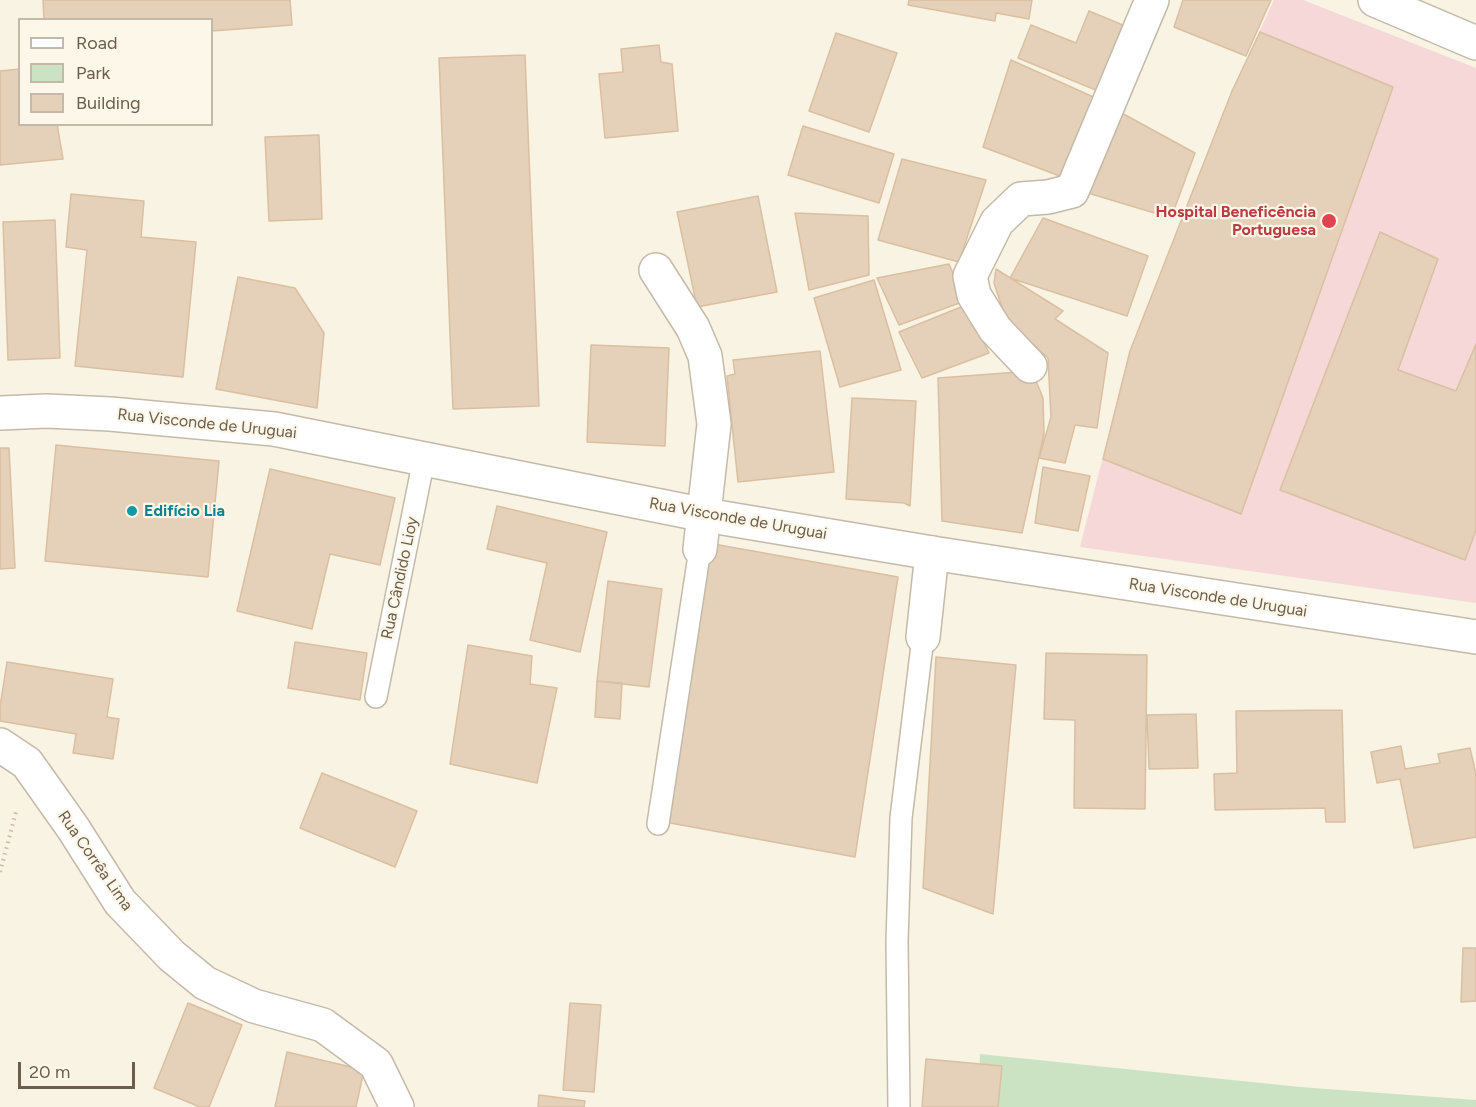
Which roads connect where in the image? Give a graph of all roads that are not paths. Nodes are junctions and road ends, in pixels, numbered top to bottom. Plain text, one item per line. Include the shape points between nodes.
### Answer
1 (1152, 0) edge
2 (1375, 0) edge
3 (1427, 10) edge
4 (1476, 43) edge
5 (656, 270) dead end
6 (1030, 366) dead end
7 (0, 413) edge
8 (424, 459) junction
9 (705, 515) junction
10 (700, 549) joint
11 (932, 553) junction
12 (922, 637) joint
13 (1476, 637) edge
14 (376, 697) dead end
15 (0, 745) edge
16 (658, 824) dead end
17 (397, 1107) edge
18 (899, 1107) edge

1 - 6 street via 1072,190 1022,200 997,222 970,276 974,295 995,329
2 - 3 street
3 - 4 street
5 - 9 street via 693,328 705,356 714,424
7 - 8 street, Rua Visconde de Uruguai via 110,414 274,429
8 - 9 street, Rua Visconde de Uruguai
8 - 14 lane, Rua Cândido Lioy
9 - 10 street
9 - 11 street, Rua Visconde de Uruguai
10 - 16 lane
11 - 12 street
11 - 13 street, Rua Visconde de Uruguai
12 - 18 lane via 901,818 897,941
15 - 17 street, Rua Corrêa Lima via 27,763 120,902 172,956 205,983 254,1006 323,1025 376,1064

